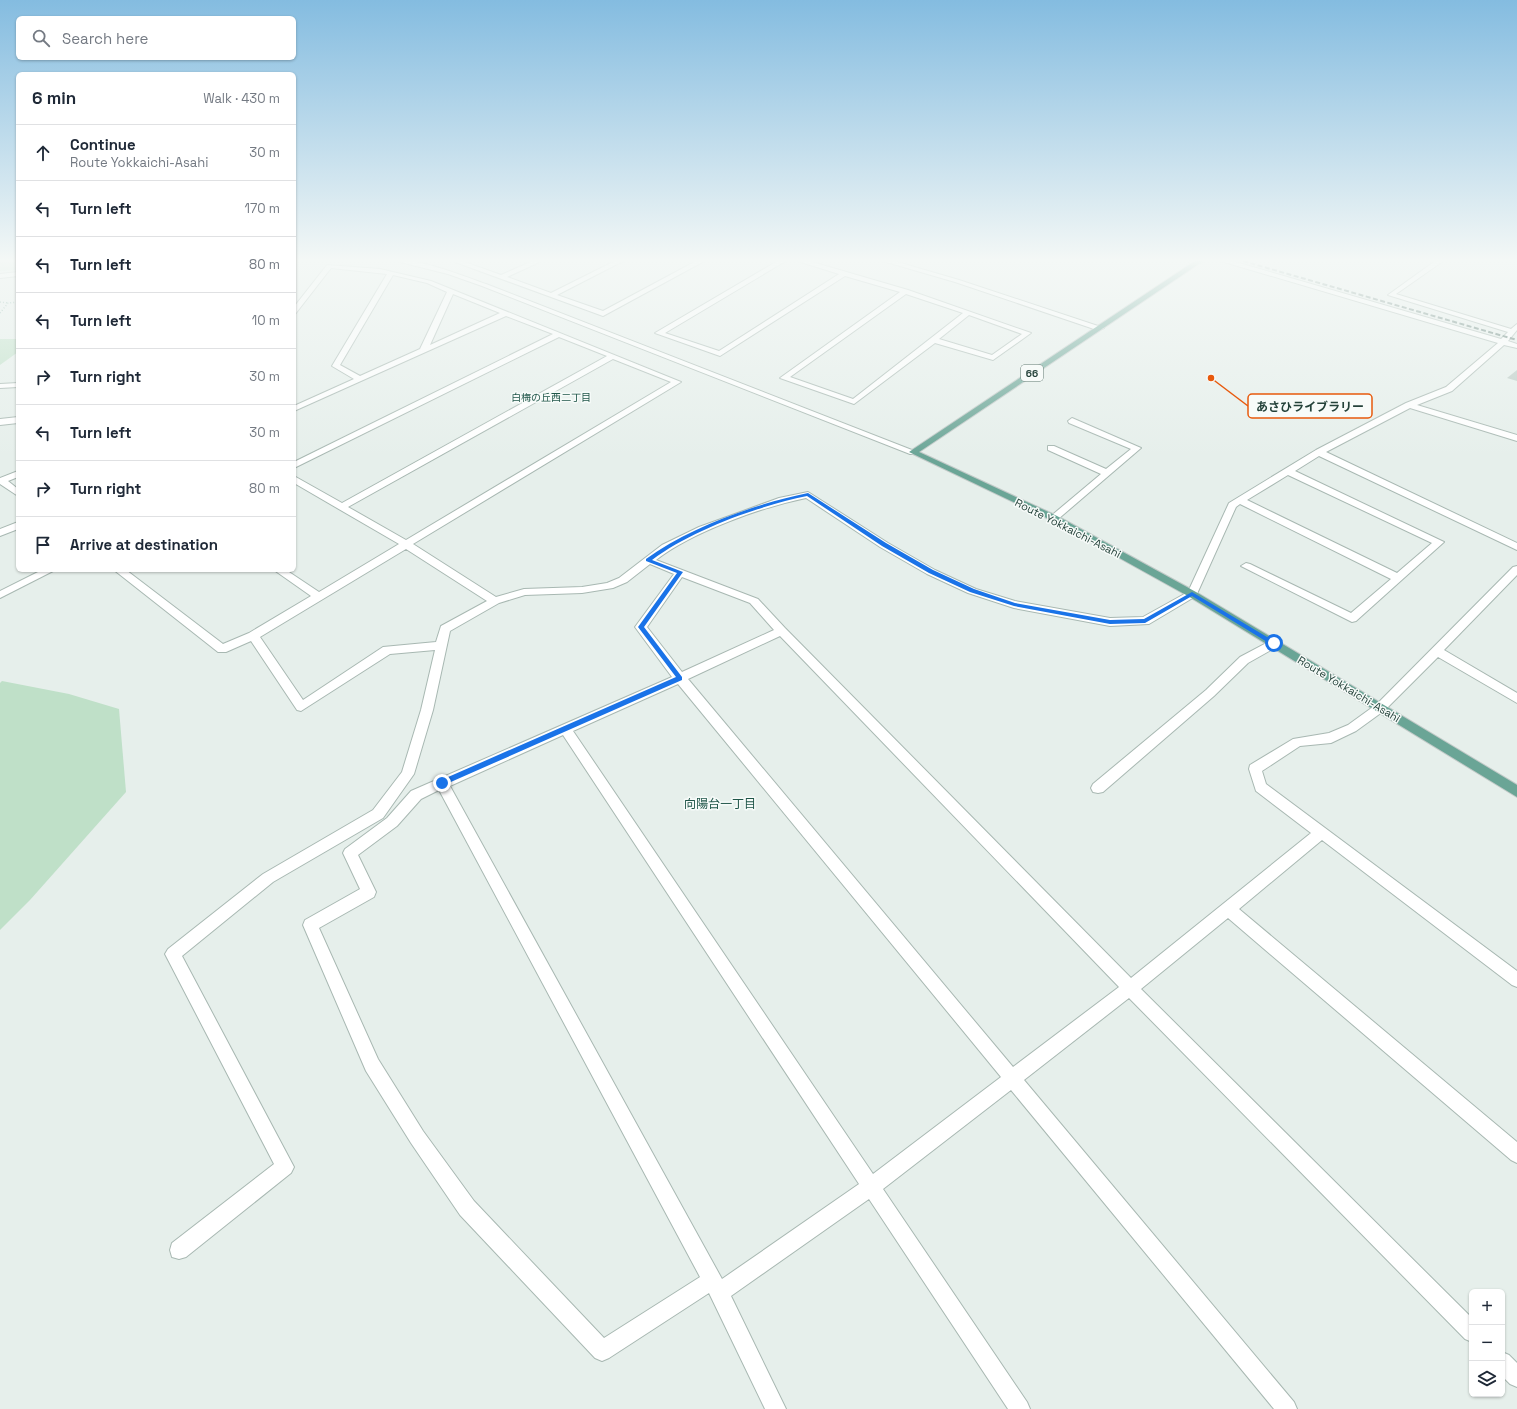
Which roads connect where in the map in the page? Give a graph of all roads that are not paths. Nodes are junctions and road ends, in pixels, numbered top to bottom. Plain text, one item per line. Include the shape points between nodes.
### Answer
1 (360, 325) edge
2 (435, 325) edge
3 (480, 325) edge
4 (536, 325) edge
5 (586, 325) edge
6 (673, 325) edge
7 (765, 325) edge
8 (859, 325) edge
9 (953, 325) edge
10 (1003, 325) edge
11 (1090, 325) edge
12 (1105, 325) edge
13 (1444, 325) edge
14 (1499, 325) edge
15 (1100, 328) junction
16 (1514, 329) edge
17 (559, 334) junction
18 (934, 340) junction
19 (1503, 342) junction
20 (1517, 346) edge
21 (423, 350) junction
22 (614, 356) junction
23 (360, 379) junction
24 (16, 385) edge
25 (0, 386) edge
26 (1409, 406) junction
27 (296, 408) edge
28 (16, 420) edge
29 (1072, 421) dead end
30 (0, 422) edge
31 (1517, 438) edge
32 (1051, 448) dead end
33 (913, 452) junction
34 (1319, 452) junction
35 (296, 464) edge
36 (1288, 471) junction
37 (1107, 474) junction
38 (16, 475) edge
39 (296, 480) edge
40 (1, 481) edge
41 (16, 492) edge
42 (1240, 500) junction
43 (342, 507) junction
44 (1054, 518) junction
45 (16, 526) edge
46 (0, 533) edge
47 (407, 546) junction
48 (1517, 547) edge
49 (648, 560) junction
50 (1246, 566) dead end
51 (1517, 569) edge
52 (46, 572) edge
53 (122, 572) edge
54 (282, 572) edge
55 (680, 572) junction
56 (1398, 578) junction
57 (1192, 594) junction
58 (0, 595) edge
59 (318, 596) junction
60 (495, 601) junction
61 (781, 631) junction
62 (253, 636) junction
63 (1274, 643) junction
64 (441, 646) junction
65 (1437, 651) junction
66 (680, 678) junction
67 (1517, 699) edge
68 (1381, 708) junction
69 (566, 729) junction
70 (442, 783) junction
71 (1098, 788) dead end
72 (1517, 792) edge
73 (1322, 832) junction
74 (1227, 908) junction
75 (1517, 980) edge
76 (1130, 988) junction
77 (1012, 1078) junction
78 (1517, 1154) edge
79 (872, 1186) junction
80 (179, 1250) dead end
81 (716, 1286) junction
82 (1469, 1329) edge
83 (1505, 1365) edge
84 (1517, 1377) edge
85 (776, 1409) edge
86 (1020, 1409) edge
87 (1287, 1409) edge

1 - 23 street via 336,366
2 - 21 street
3 - 21 street
4 - 17 street
5 - 33 street
6 - 7 street via 659,333 720,354
8 - 18 street via 784,378 854,402
9 - 18 street
10 - 18 street via 1027,333 993,358
11 - 15 street
12 - 15 main road, 66
13 - 19 street
14 - 16 street
15 - 33 main road, 66
16 - 19 street
17 - 22 street
17 - 35 street
19 - 20 street
19 - 26 street via 1449,389
21 - 23 street
22 - 43 street
22 - 47 street via 678,382
23 - 27 street
24 - 25 street
26 - 31 street
26 - 34 street
28 - 30 street
29 - 37 street via 1137,448
32 - 37 street
33 - 44 main road, Route Yokkaichi-Asahi
34 - 36 street
34 - 48 street
36 - 42 street
36 - 56 street via 1439,542
37 - 44 street
38 - 40 street
39 - 43 street
40 - 41 street
42 - 56 street
42 - 57 street via 1232,505
43 - 47 street
44 - 57 main road, Route Yokkaichi-Asahi
45 - 46 street
47 - 59 street
47 - 60 street
49 - 55 street
49 - 57 street via 666,546 702,529 782,500 808,495 931,572 972,591 1014,604 1110,622 1145,621
49 - 60 street via 623,580 610,586 582,590 524,592
50 - 56 street via 1352,618
51 - 65 street
52 - 58 street
53 - 62 street via 222,649
54 - 59 street
55 - 61 street via 754,601
55 - 66 street via 641,627
57 - 63 main road, Route Yokkaichi-Asahi
59 - 62 street
60 - 64 street via 445,629
61 - 66 street
61 - 76 street
62 - 64 street via 301,707 387,650
63 - 68 main road, Route Yokkaichi-Asahi
63 - 71 street via 1244,660 1210,693
64 - 80 street via 427,710 408,774 378,814 268,878 173,954 285,1167
65 - 67 street
65 - 68 street
66 - 69 street
66 - 77 street
68 - 72 main road, Route Yokkaichi-Asahi
68 - 73 street via 1352,728 1331,738 1297,742 1255,769 1261,787
69 - 70 street
69 - 79 street
70 - 81 street
70 - 81 street via 416,795 392,822 350,853 369,892 310,925 372,1065 417,1137 467,1208 602,1351
73 - 74 street
73 - 75 street
74 - 76 street
74 - 78 street
76 - 77 street
76 - 82 street
77 - 79 street
77 - 87 street
79 - 81 street
79 - 86 street
81 - 85 street
83 - 84 street

